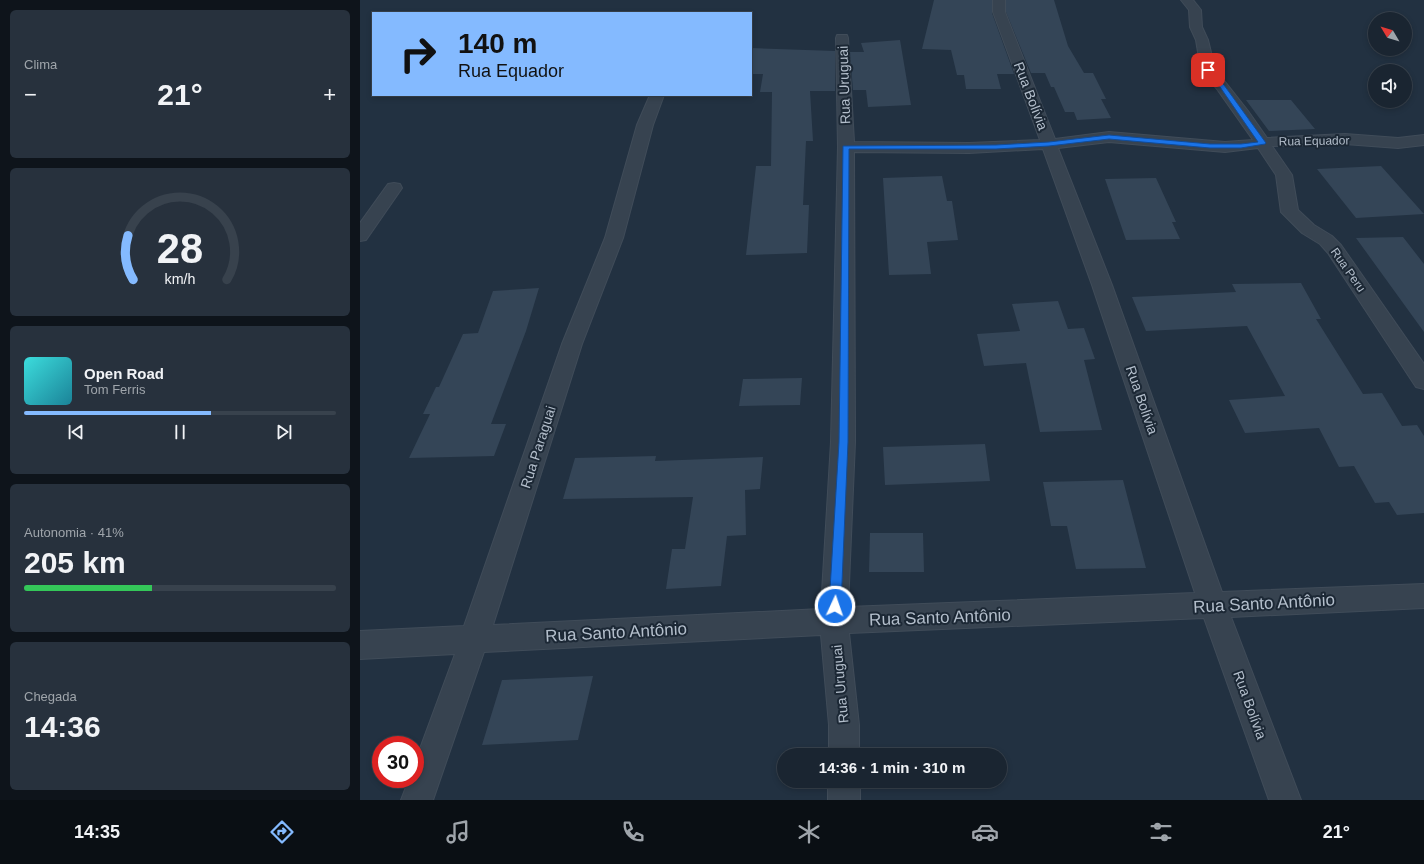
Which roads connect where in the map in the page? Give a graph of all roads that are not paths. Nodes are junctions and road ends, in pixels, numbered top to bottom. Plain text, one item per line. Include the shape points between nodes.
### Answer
1 (999, 0) edge
2 (1187, 0) edge
3 (842, 38) dead end
4 (657, 96) edge
5 (1424, 140) edge
6 (1262, 143) junction
7 (1049, 144) junction
8 (846, 147) junction
9 (394, 188) dead end
10 (360, 236) edge
11 (1424, 381) edge
12 (1424, 596) edge
13 (1214, 606) junction
14 (834, 622) junction
15 (474, 639) junction
16 (360, 645) edge
17 (844, 748) edge
18 (844, 788) edge
19 (417, 800) edge
20 (844, 800) edge
21 (1285, 800) edge

1 - 7 street, Rua Bolívia via 999,12
2 - 6 street, Rua Peru via 1195,10 1196,27 1202,40 1208,70 1227,92
3 - 8 street, Rua Uruguai
4 - 15 street, Rua Paraguai via 645,125 614,238 572,344
5 - 6 street, Rua Equador via 1398,143 1317,140
6 - 7 street, Rua Equador via 1210,146 1109,137
6 - 11 street, Rua Peru via 1284,175 1290,212 1335,249
7 - 8 street, Rua Equador via 969,148
7 - 13 street, Rua Bolívia via 1102,285
8 - 14 street, Rua Uruguai via 844,442
9 - 10 street
12 - 13 street, Rua Santo Antônio
13 - 14 street, Rua Santo Antônio
13 - 21 street, Rua Bolívia
14 - 15 street, Rua Santo Antônio
14 - 17 street, Rua Uruguai
15 - 16 street, Rua Santo Antônio
15 - 19 street, Rua Paraguai
18 - 20 street

